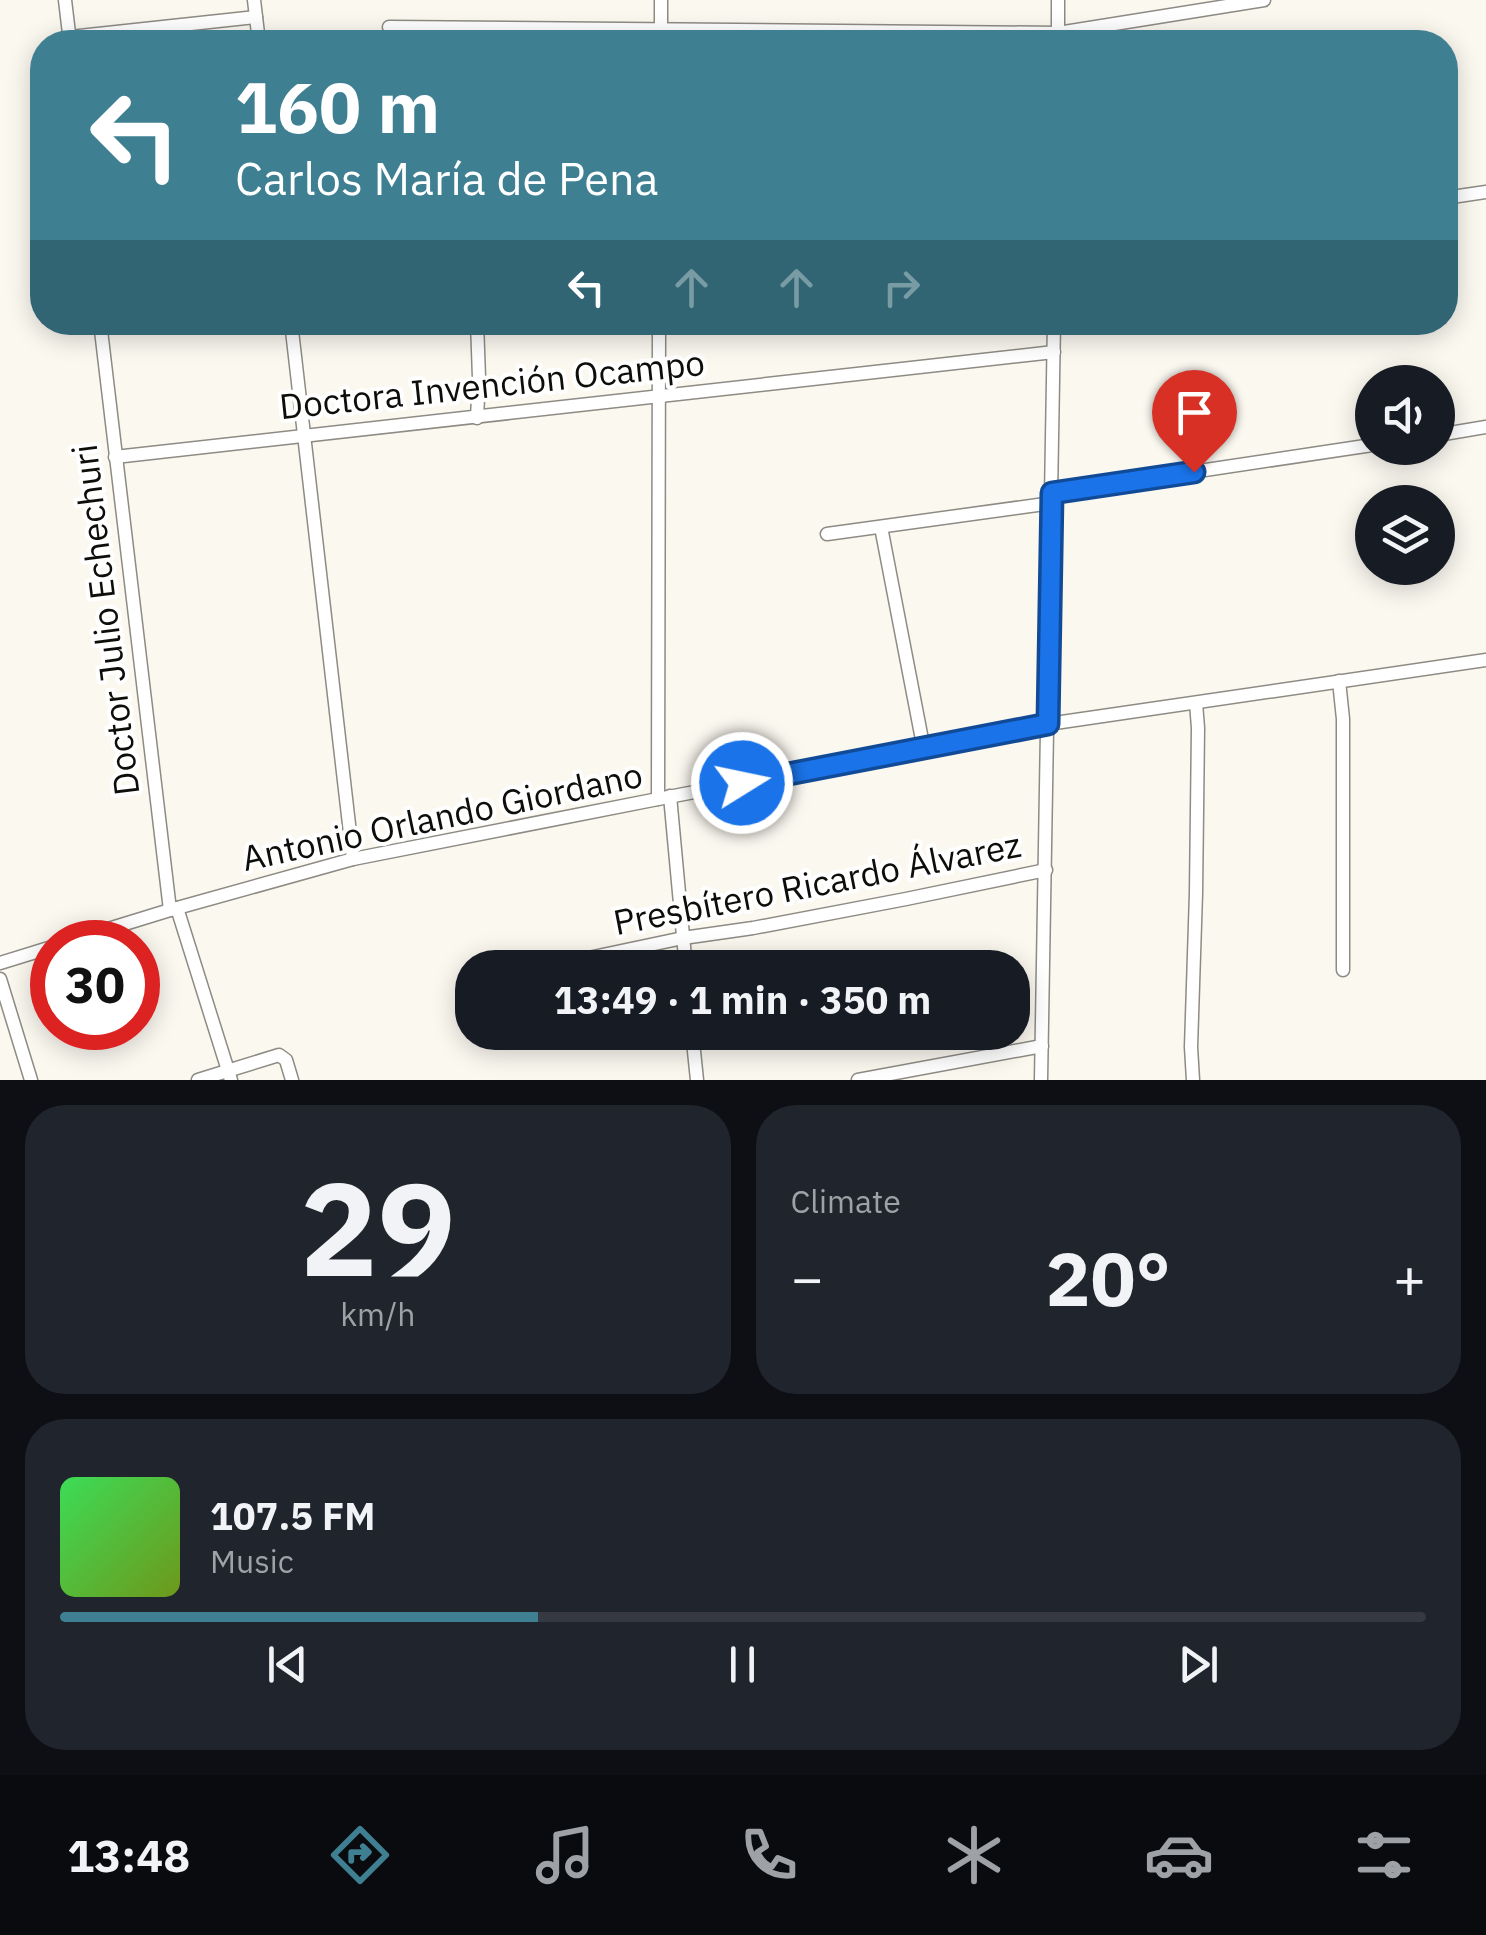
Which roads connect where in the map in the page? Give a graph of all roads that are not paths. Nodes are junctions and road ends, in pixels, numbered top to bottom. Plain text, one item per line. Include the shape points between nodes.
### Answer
1 (65, 0) edge
2 (254, 0) edge
3 (661, 0) edge
4 (1058, 0) edge
5 (1264, 0) edge
6 (256, 18) junction
7 (389, 26) dead end
8 (69, 30) edge
9 (155, 30) edge
10 (258, 30) edge
11 (498, 30) edge
12 (661, 30) edge
13 (1058, 30) edge
14 (1101, 30) edge
15 (1486, 192) edge
16 (1458, 196) edge
17 (101, 335) edge
18 (292, 335) edge
19 (478, 335) edge
20 (659, 335) edge
21 (1054, 335) edge
22 (1054, 352) junction
23 (658, 396) junction
24 (477, 418) junction
25 (1486, 428) edge
26 (1455, 433) edge
27 (304, 436) junction
28 (1355, 447) edge
29 (115, 457) junction
30 (1052, 498) junction
31 (881, 527) junction
32 (827, 534) dead end
33 (1486, 660) edge
34 (1339, 681) junction
35 (1196, 704) junction
36 (1048, 724) junction
37 (924, 750) junction
38 (664, 798) junction
39 (352, 860) junction
40 (1046, 870) junction
41 (174, 909) junction
42 (138, 920) edge
43 (684, 938) junction
44 (627, 950) edge
45 (685, 950) edge
46 (30, 953) edge
47 (0, 963) edge
48 (1344, 970) dead end
49 (0, 979) edge
50 (1042, 1046) junction
51 (694, 1050) edge
52 (230, 1075) edge
53 (31, 1080) edge
54 (198, 1080) edge
55 (292, 1080) edge
56 (697, 1080) edge
57 (858, 1080) edge
58 (1041, 1080) edge
59 (1193, 1080) edge

1 - 8 street
2 - 6 street
3 - 12 street
4 - 13 street
5 - 14 street
6 - 9 street
6 - 10 street
7 - 11 street
15 - 16 street
17 - 29 street, Doctor Julio Echechuri
18 - 27 street
19 - 24 street
20 - 23 street
21 - 22 street
22 - 23 street, Doctora Invención Ocampo
22 - 30 street
23 - 24 street, Doctora Invención Ocampo
23 - 38 street
24 - 27 street, Doctora Invención Ocampo
25 - 26 street
27 - 29 street, Doctora Invención Ocampo
27 - 39 street
28 - 30 street
29 - 41 street, Doctor Julio Echechuri
30 - 31 street
30 - 36 street
31 - 32 street
31 - 37 street
33 - 34 street, Antonio Orlando Giordano
34 - 35 street, Antonio Orlando Giordano
34 - 48 street
35 - 36 street, Antonio Orlando Giordano
35 - 59 street
36 - 37 street, Antonio Orlando Giordano
36 - 40 street
37 - 38 street, Antonio Orlando Giordano
38 - 39 street, Antonio Orlando Giordano
38 - 43 street
39 - 41 street, Antonio Orlando Giordano
40 - 43 street, Presbítero Ricardo Álvarez
40 - 50 street
41 - 42 street, Antonio Orlando Giordano
41 - 52 street, Doctor Julio Echechuri
43 - 44 street, Presbítero Ricardo Álvarez
43 - 45 street
46 - 47 street
49 - 53 street
50 - 57 street
50 - 58 street
51 - 56 street
52 - 54 street
52 - 55 street via 280,1055

